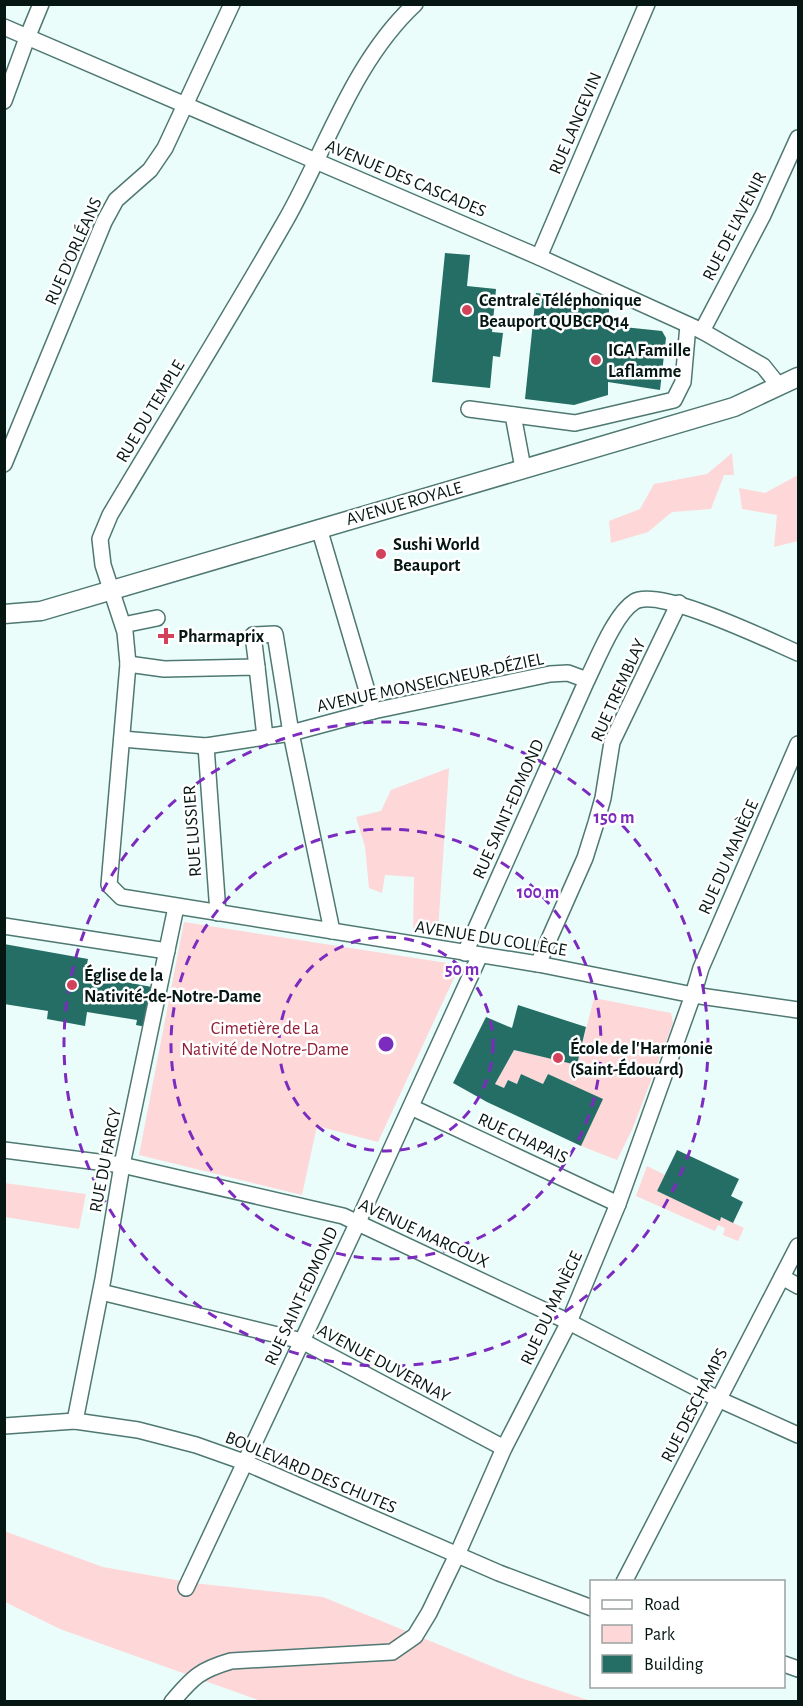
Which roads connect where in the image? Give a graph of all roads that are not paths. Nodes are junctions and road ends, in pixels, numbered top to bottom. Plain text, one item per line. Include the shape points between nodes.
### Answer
1 (41, 4) edge
2 (232, 4) edge
3 (414, 4) edge
4 (647, 4) edge
5 (4, 27) edge
6 (27, 38) junction
7 (4, 101) edge
8 (185, 104) junction
9 (798, 138) edge
10 (315, 160) junction
11 (538, 257) junction
12 (695, 328) junction
13 (798, 377) edge
14 (779, 386) junction
15 (674, 400) junction
16 (469, 409) dead end
17 (513, 415) junction
18 (679, 423) junction
19 (4, 464) edge
20 (523, 468) junction
21 (319, 528) junction
22 (111, 591) junction
23 (679, 603) junction
24 (4, 614) edge
25 (157, 618) dead end
26 (123, 625) junction
27 (798, 653) edge
28 (128, 664) junction
29 (257, 667) junction
30 (587, 680) junction
31 (373, 711) junction
32 (291, 734) junction
33 (265, 737) junction
34 (122, 739) junction
35 (798, 744) edge
36 (206, 746) junction
37 (109, 885) joint
38 (176, 907) junction
39 (218, 913) junction
40 (4, 926) edge
41 (332, 931) junction
42 (167, 951) junction
43 (465, 953) junction
44 (480, 955) junction
45 (538, 964) junction
46 (693, 995) junction
47 (798, 1010) edge
48 (411, 1107) junction
49 (4, 1150) edge
50 (122, 1165) junction
51 (618, 1204) junction
52 (357, 1224) junction
53 (798, 1246) edge
54 (782, 1277) junction
55 (798, 1286) edge
56 (101, 1292) junction
57 (569, 1322) junction
58 (302, 1341) junction
59 (718, 1399) junction
60 (75, 1420) junction
61 (4, 1426) edge
62 (798, 1435) edge
63 (504, 1448) junction
64 (244, 1462) junction
65 (457, 1555) junction
66 (625, 1580) edge
67 (186, 1588) dead end
68 (590, 1608) edge
69 (172, 1701) edge

1 - 6 street
2 - 8 street, RUE D'ORLÉANS
3 - 10 street, RUE DU TEMPLE via 373,52
4 - 11 street, RUE LANGEVIN
5 - 6 street, AVENUE DES CASCADES
6 - 7 street
6 - 8 street, AVENUE DES CASCADES
8 - 10 street, AVENUE DES CASCADES
8 - 19 street, RUE D'ORLÉANS via 155,163 116,200 104,222
9 - 12 street, RUE DE L'AVENIR via 763,215
10 - 11 street, AVENUE DES CASCADES
10 - 22 street, RUE DU TEMPLE via 288,216 110,516 100,539
11 - 12 street, AVENUE DES CASCADES
12 - 14 street, AVENUE DES CASCADES via 763,366
12 - 15 street via 683,382
13 - 14 main road, AVENUE ROYALE
14 - 18 main road, AVENUE ROYALE via 735,406
15 - 17 street via 575,423
15 - 18 street
16 - 17 street
17 - 20 street
18 - 20 main road, AVENUE ROYALE
20 - 21 main road, AVENUE ROYALE
21 - 22 main road, AVENUE ROYALE
21 - 31 street
22 - 24 main road, AVENUE ROYALE via 41,611
22 - 26 street, RUE DU TEMPLE
23 - 27 street
23 - 30 street via 653,598 635,600 621,613
23 - 45 street, RUE TREMBLAY via 612,742 603,798 585,858
25 - 26 street
26 - 28 street, RUE DU TEMPLE
28 - 29 street via 164,669
28 - 34 street, RUE DU TEMPLE
29 - 32 street via 253,635 275,634
29 - 33 street
30 - 31 street, AVENUE MONSEIGNEUR-DÉZIEL via 568,673 550,674
30 - 43 street, RUE SAINT-EDMOND
31 - 32 street, AVENUE MONSEIGNEUR-DÉZIEL
32 - 33 street, AVENUE MONSEIGNEUR-DÉZIEL
32 - 41 street
33 - 36 street, AVENUE MONSEIGNEUR-DÉZIEL
34 - 36 street, AVENUE MONSEIGNEUR-DÉZIEL
34 - 37 street, RUE DU TEMPLE
35 - 46 street, RUE DU MANÈGE via 701,968
36 - 39 street, RUE LUSSIER
37 - 38 street, AVENUE DU COLLÈGE via 121,897
38 - 39 street, AVENUE DU COLLÈGE
38 - 42 street, RUE DU FARGY
39 - 41 street, AVENUE DU COLLÈGE
40 - 42 street
41 - 43 street, AVENUE DU COLLÈGE
42 - 50 street, RUE DU FARGY
43 - 44 street, AVENUE DU COLLÈGE
44 - 45 street, AVENUE DU COLLÈGE
44 - 48 street, RUE SAINT-EDMOND
45 - 46 street, AVENUE DU COLLÈGE
46 - 47 street, AVENUE DU COLLÈGE
46 - 51 street, RUE DU MANÈGE
48 - 51 street, RUE CHAPAIS
48 - 52 street, RUE SAINT-EDMOND
49 - 50 street, AVENUE MARCOUX
50 - 52 street, AVENUE MARCOUX via 343,1216
50 - 56 street, RUE DU FARGY
51 - 57 street, RUE DU MANÈGE
52 - 57 street, AVENUE MARCOUX
52 - 58 street, RUE SAINT-EDMOND
53 - 54 street, RUE DESCHAMPS
54 - 55 street
54 - 59 street, RUE DESCHAMPS
56 - 58 street, AVENUE DUVERNAY
56 - 60 street, RUE DU FARGY
57 - 59 street, AVENUE MARCOUX
57 - 63 street, RUE DU MANÈGE
58 - 63 street, AVENUE DUVERNAY
58 - 64 street, RUE SAINT-EDMOND
59 - 62 street, AVENUE MARCOUX
59 - 66 street, RUE DESCHAMPS
60 - 61 street, BOULEVARD DES CHUTES
60 - 64 street, BOULEVARD DES CHUTES via 138,1430
63 - 65 street, RUE DU MANÈGE
64 - 65 street, BOULEVARD DES CHUTES
64 - 67 street, RUE SAINT-EDMOND
65 - 68 street, BOULEVARD DES CHUTES
65 - 69 street, RUE DU MANÈGE via 415,1636 392,1652 231,1661 193,1677

